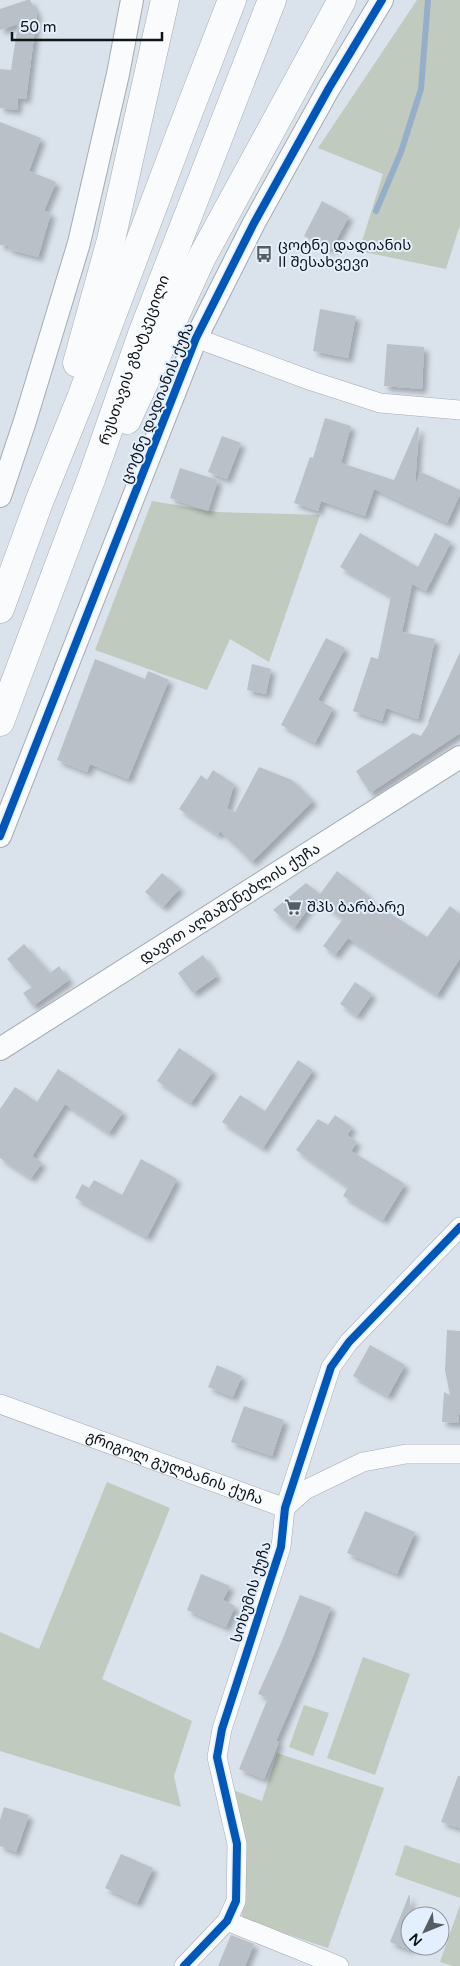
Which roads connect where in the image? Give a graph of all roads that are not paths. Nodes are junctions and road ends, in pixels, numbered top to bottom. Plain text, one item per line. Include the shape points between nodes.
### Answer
1 (132, 0) edge
2 (165, 0) edge
3 (232, 0) edge
4 (272, 0) edge
5 (342, 0) edge
6 (382, 0) edge
7 (196, 338) junction
8 (460, 410) edge
9 (6, 468) edge
10 (92, 477) junction
11 (0, 496) edge
12 (39, 502) junction
13 (0, 609) edge
14 (0, 722) edge
15 (460, 757) edge
16 (0, 836) edge
17 (0, 1049) edge
18 (460, 1227) edge
19 (0, 1404) edge
20 (460, 1454) edge
21 (285, 1508) junction
22 (227, 1920) junction
23 (184, 1966) edge
24 (339, 1966) edge

1 - 9 street via 79,243
2 - 12 highway via 111,240
3 - 12 highway
4 - 10 highway, რუსთავის გზატკეცილი via 142,334
5 - 10 highway via 202,257 132,411
6 - 7 street, ცოტნე დადიანის ქუჩა via 254,223
7 - 8 street via 380,404
7 - 16 street, ცოტნე დადიანის ქუჩა
9 - 11 street
10 - 14 highway, რუსთავის გზატკეცილი
12 - 13 highway
15 - 17 street, დავით აღმაშენებლის ქუჩა
18 - 21 street, სოხუმის ქუჩა via 349,1342 331,1367
19 - 21 street, გრიგოლ გულბანის ქუჩა
20 - 21 street via 406,1454 363,1462 305,1490
21 - 22 street, სოხუმის ქუჩა via 281,1547 222,1729 217,1757 237,1844 236,1901
22 - 23 street, სოხუმის ქუჩა
22 - 24 street

